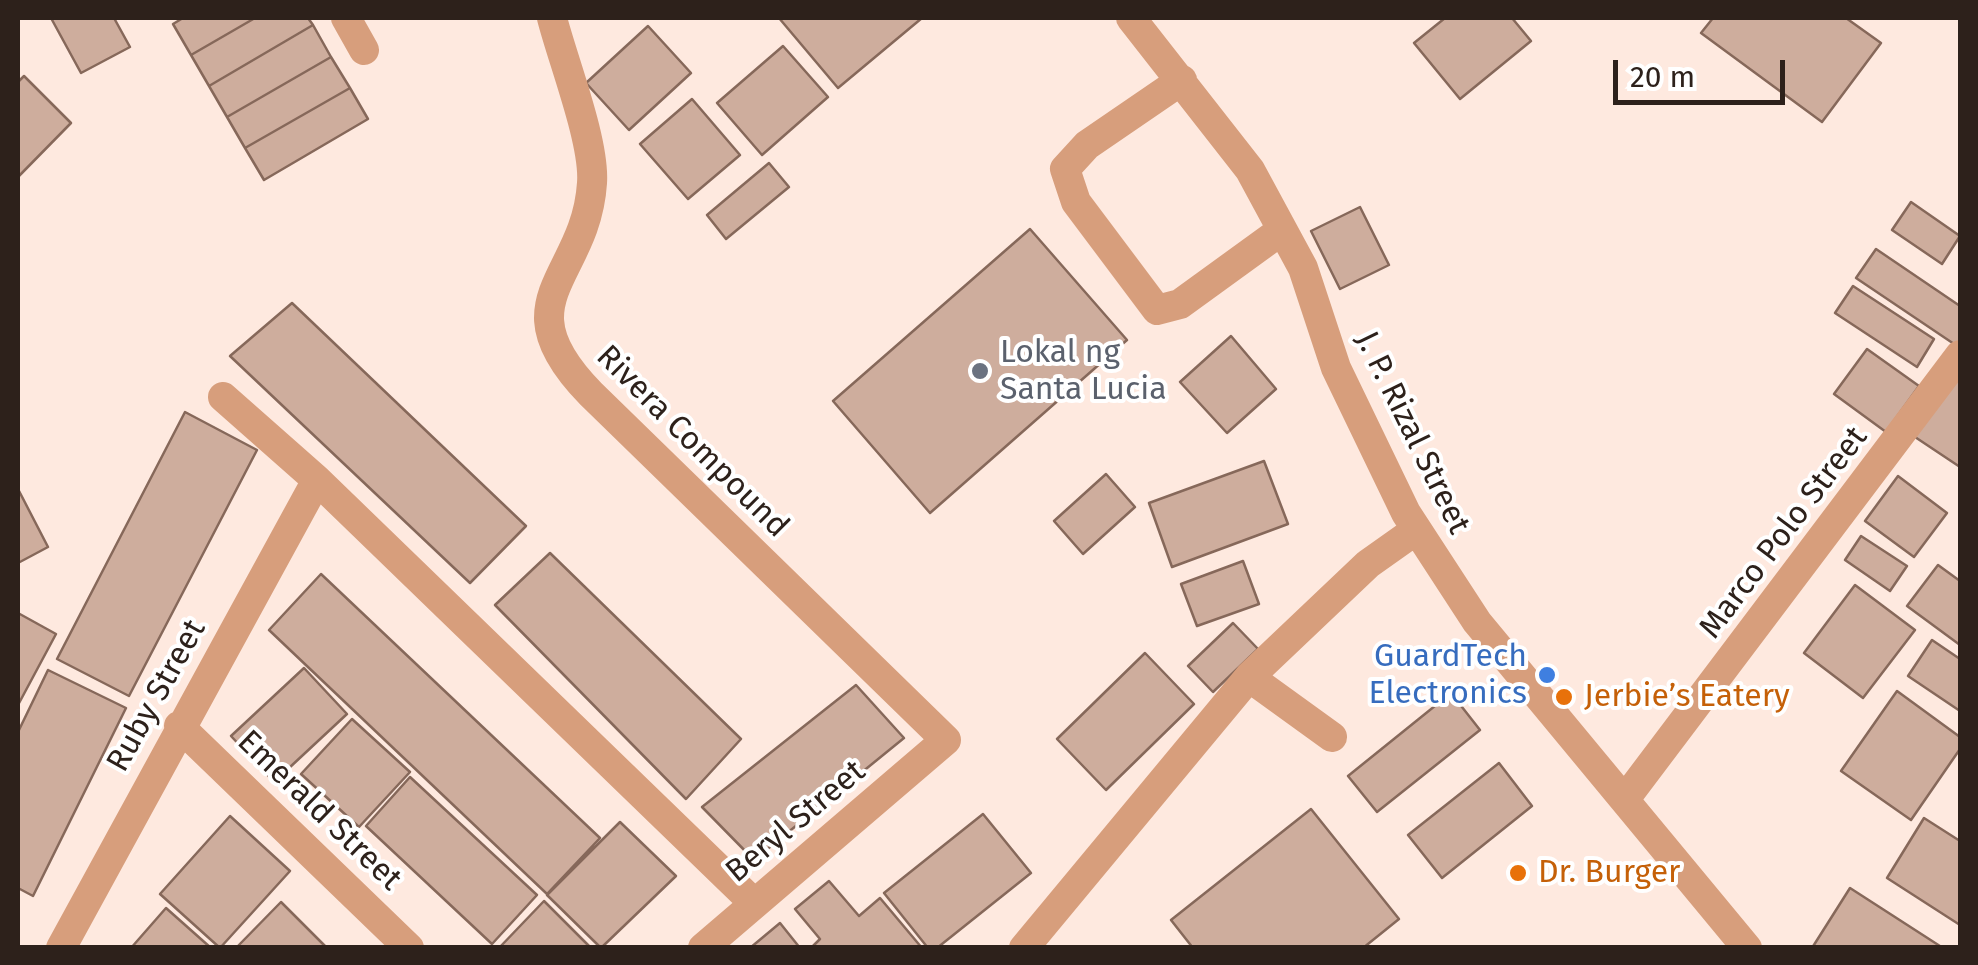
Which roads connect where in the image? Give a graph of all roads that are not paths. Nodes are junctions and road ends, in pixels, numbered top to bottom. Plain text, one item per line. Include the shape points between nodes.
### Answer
1 (346, 18) edge
2 (552, 18) edge
3 (1130, 18) edge
4 (364, 50) dead end
5 (1182, 80) junction
6 (1282, 230) junction
7 (1960, 355) edge
8 (223, 397) dead end
9 (317, 480) junction
10 (1416, 530) junction
11 (1249, 677) junction
12 (179, 726) junction
13 (1332, 737) dead end
14 (940, 746) joint
15 (1624, 799) junction
16 (754, 903) junction
17 (61, 948) edge
18 (409, 948) edge
19 (703, 948) edge
20 (1024, 948) edge
21 (1747, 948) edge

1 - 4 street
2 - 14 street, Rivera Compound via 592,182 586,214 550,300 554,346 568,370
3 - 5 street, J. P. Rizal Street
5 - 6 street, J. P. Rizal Street via 1250,170
5 - 6 street via 1087,145 1065,170 1076,202 1157,310 1180,304
6 - 10 street, J. P. Rizal Street via 1303,268 1336,368
7 - 15 street, Marco Polo Street
8 - 9 street
9 - 12 street, Ruby Street
9 - 16 street
10 - 11 street via 1368,564
10 - 15 street, J. P. Rizal Street via 1476,622
11 - 13 street
11 - 20 street
12 - 17 street, Ruby Street
12 - 18 street, Emerald Street
14 - 16 street, Beryl Street
15 - 21 street, J. P. Rizal Street
16 - 19 street, Beryl Street

